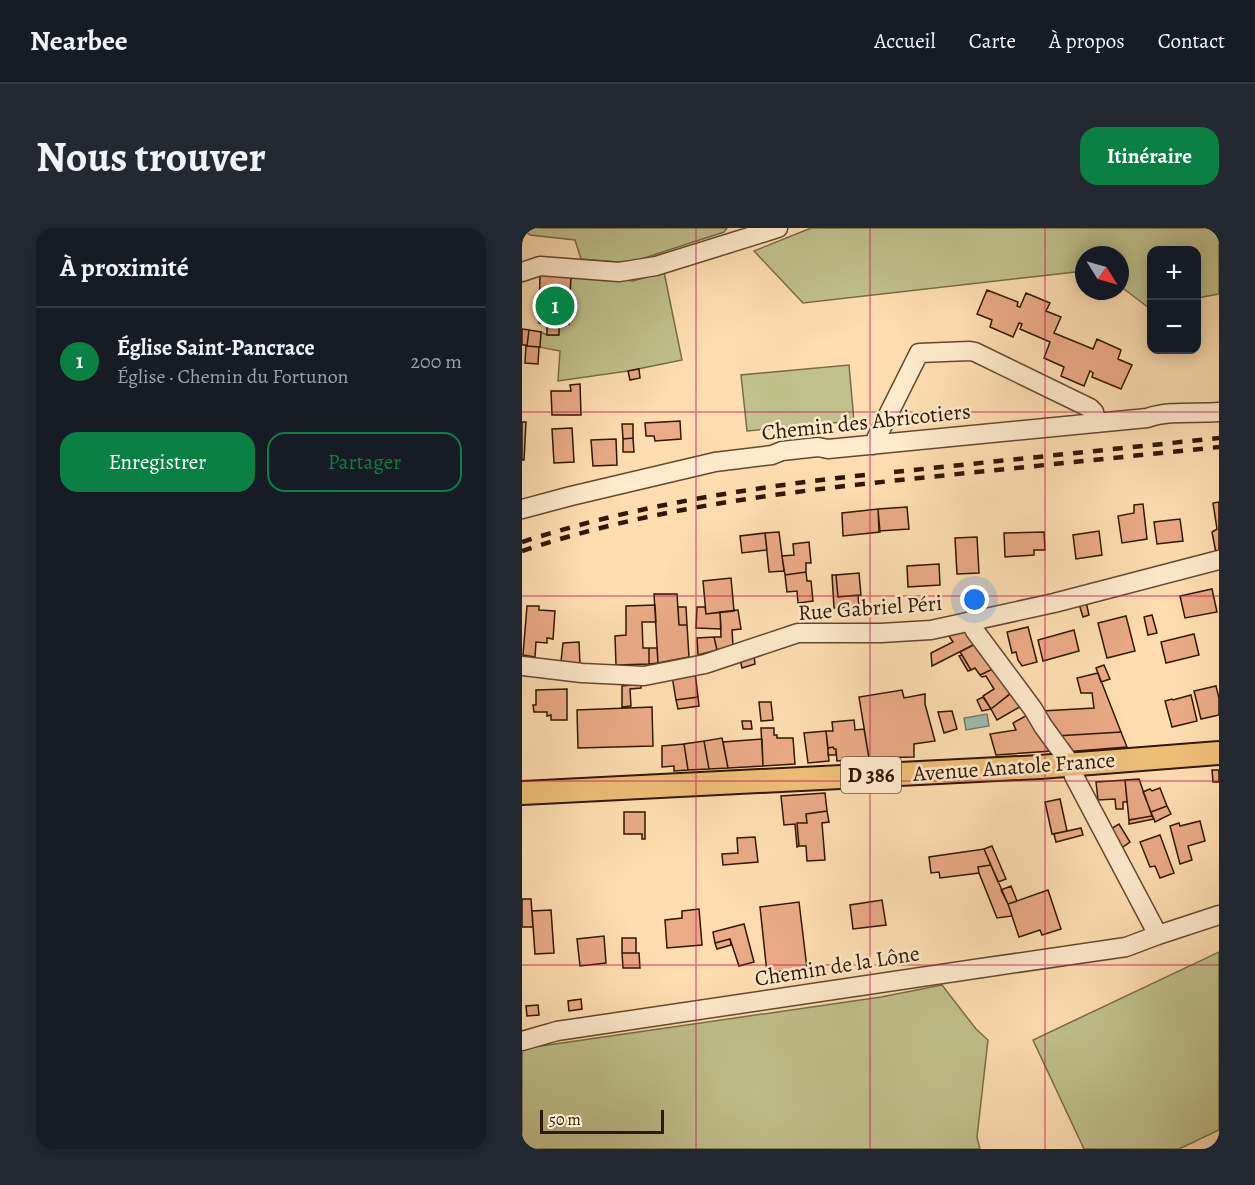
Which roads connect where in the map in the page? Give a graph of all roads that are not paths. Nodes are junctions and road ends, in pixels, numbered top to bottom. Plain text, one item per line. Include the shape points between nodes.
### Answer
1 (778, 228) edge
2 (522, 272) edge
3 (1219, 412) edge
4 (1097, 423) junction
5 (873, 444) junction
6 (522, 509) edge
7 (1219, 560) edge
8 (970, 621) junction
9 (522, 666) edge
10 (1219, 753) edge
11 (1070, 764) junction
12 (522, 793) edge
13 (1219, 915) edge
14 (1158, 935) junction
15 (522, 1041) edge

1 - 2 street via 656,266 619,272 540,266
3 - 4 street, Chemin des Abricotiers
4 - 5 street, Chemin des Abricotiers
4 - 5 street via 1090,408 975,352 919,353
5 - 6 street, Chemin des Abricotiers via 782,451 715,462
7 - 8 street, Rue Gabriel Péri
8 - 9 street, Rue Gabriel Péri via 931,630 798,633 705,664 644,676
8 - 11 street
10 - 11 main road, Avenue Anatole France / D 386
11 - 12 main road, Avenue Anatole France / D 386
11 - 14 street
13 - 14 street, Chemin de la Lône
14 - 15 street, Chemin de la Lône via 1126,947 557,1031

